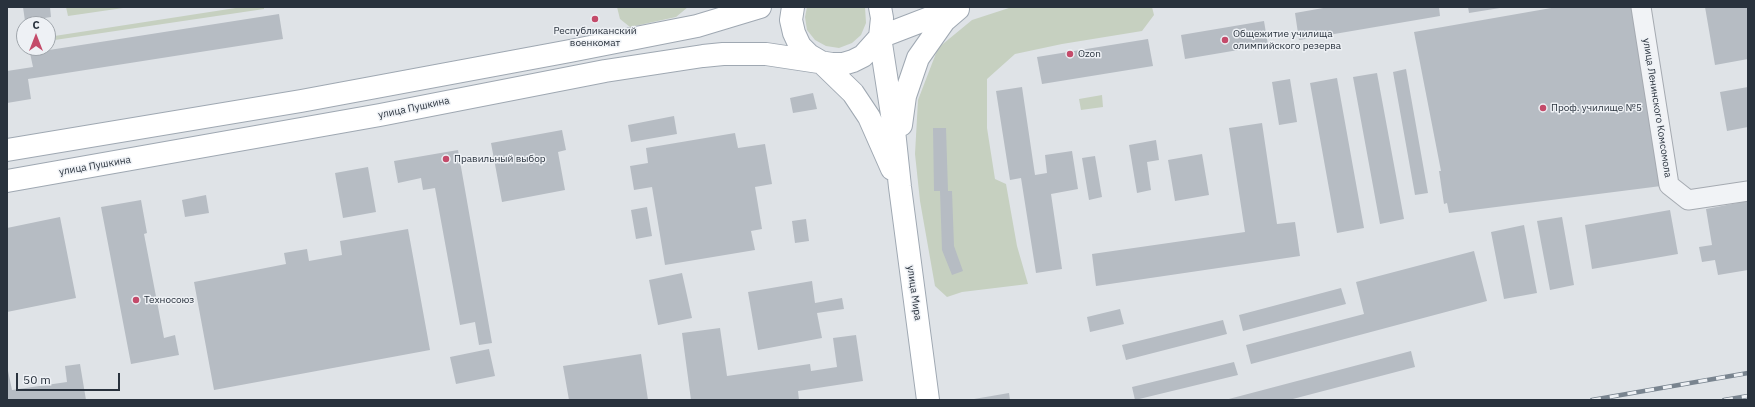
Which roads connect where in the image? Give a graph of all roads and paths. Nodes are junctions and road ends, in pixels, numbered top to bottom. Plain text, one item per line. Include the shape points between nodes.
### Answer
1 (760, 7) edge
2 (793, 7) edge
3 (880, 7) edge
4 (960, 7) edge
5 (1641, 7) edge
6 (880, 38) junction
7 (821, 62) junction
8 (7, 150) edge
9 (7, 181) edge
10 (900, 187) junction
11 (1748, 191) edge
12 (928, 400) edge

1 - 8 main road via 697,26 562,53 308,100
2 - 7 main road via 792,27 800,46
3 - 6 main road
4 - 6 main road
4 - 10 main road via 944,21 928,41 912,74 903,112
5 - 11 street, улица Ленинского Комсомола via 1669,185 1688,200
6 - 7 main road, улица Пушкина via 863,56 853,61 843,64
6 - 10 main road
7 - 9 main road, улица Пушкина via 740,53 667,61
7 - 10 main road via 853,93 869,117
10 - 12 main road, улица Мира

